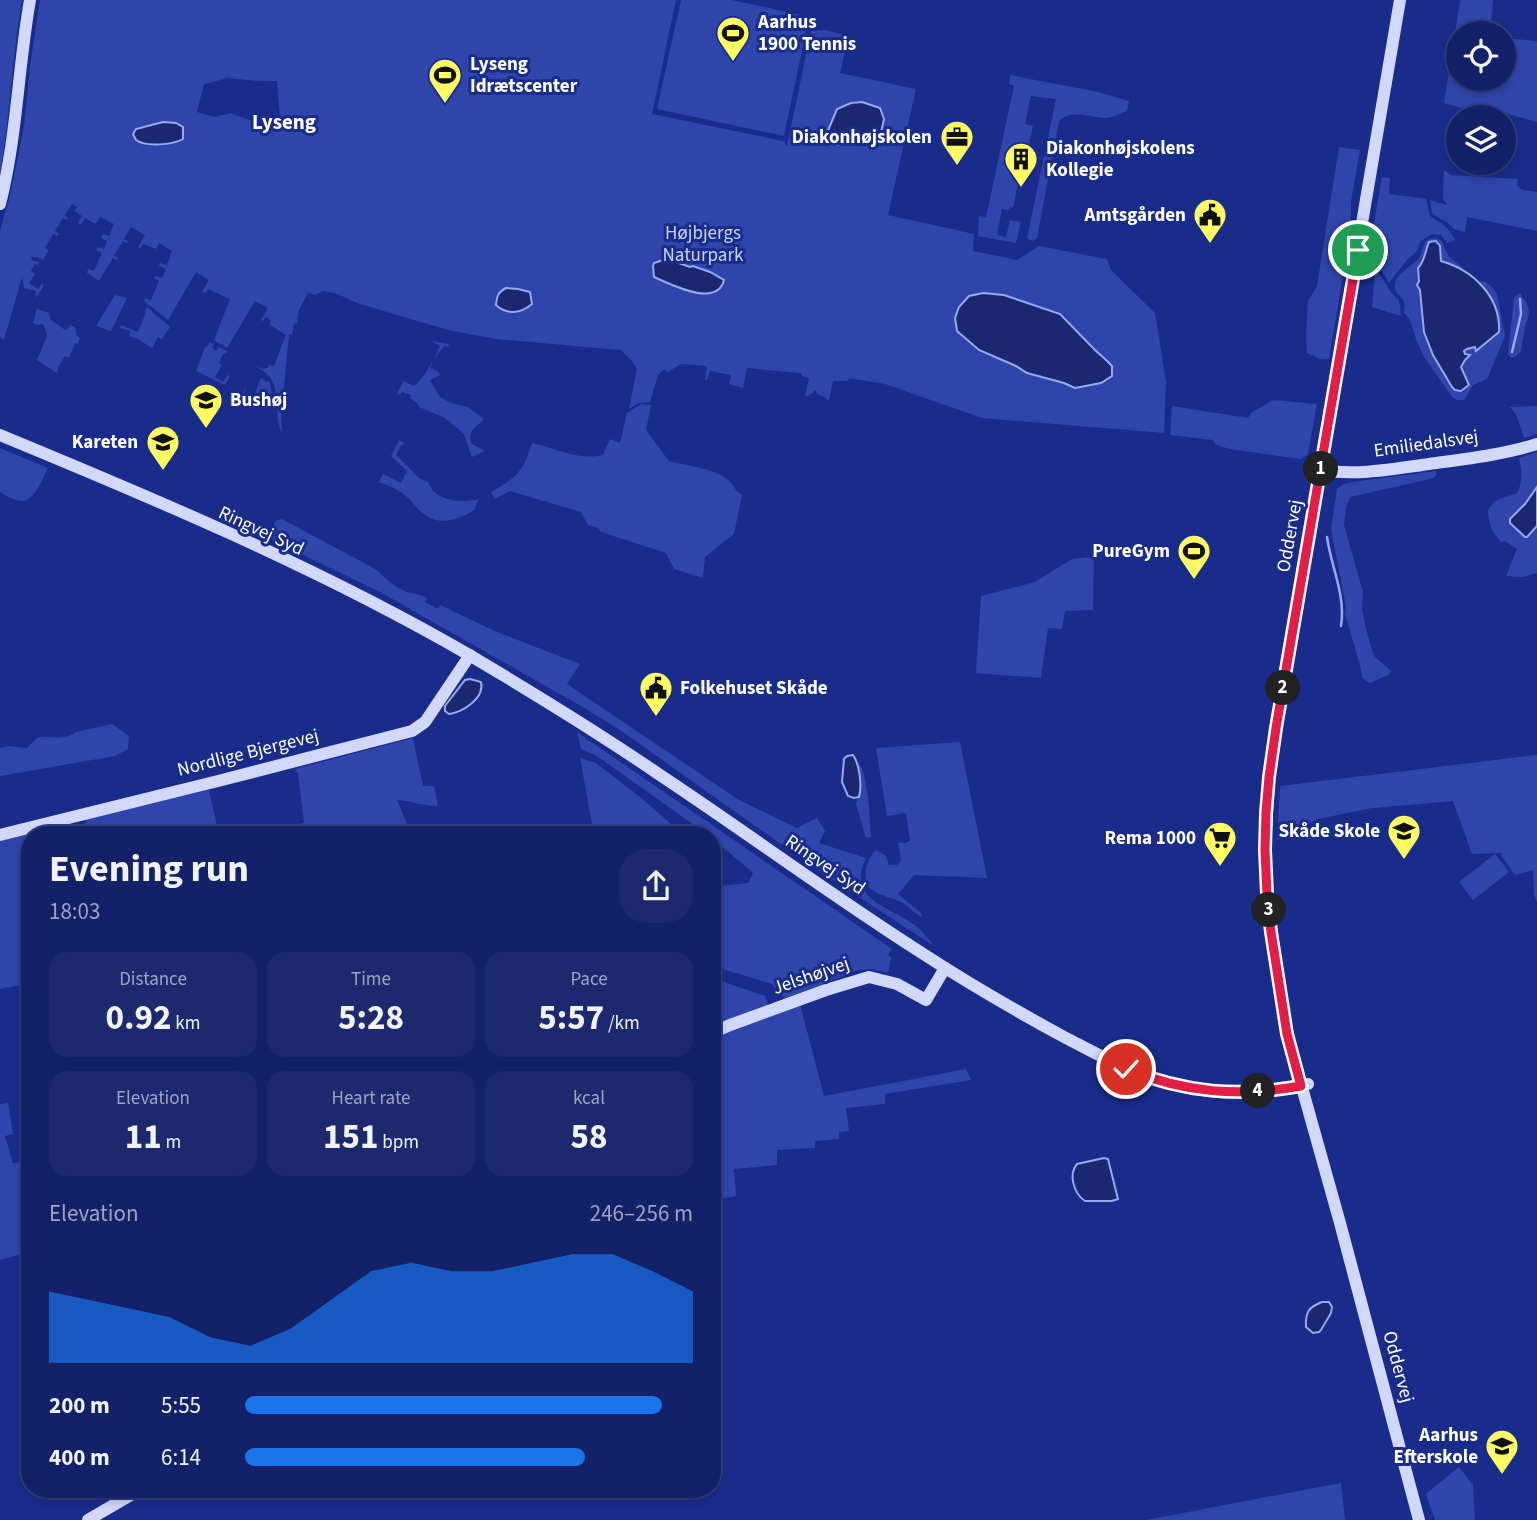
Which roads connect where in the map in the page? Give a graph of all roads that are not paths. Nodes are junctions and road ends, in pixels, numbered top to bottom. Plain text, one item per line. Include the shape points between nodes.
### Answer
1 (30, 0) edge
2 (1401, 0) edge
3 (0, 204) edge
4 (0, 435) edge
5 (1537, 444) edge
6 (1320, 470) junction
7 (470, 656) junction
8 (36, 826) edge
9 (21, 830) edge
10 (0, 835) edge
11 (945, 968) junction
12 (721, 1029) edge
13 (1304, 1085) junction
14 (126, 1498) edge
15 (88, 1520) edge
16 (1419, 1520) edge

1 - 3 street
2 - 6 street, Oddervej
4 - 7 street, Ringvej Syd via 347,590
5 - 6 street, Emiliedalsvej via 1370,472
6 - 13 street, Oddervej via 1276,728 1265,850 1271,932 1287,1034
7 - 8 street, Nordlige Bjergevej via 425,722 412,731
7 - 11 street, Ringvej Syd via 580,722
9 - 10 street, Nordlige Bjergevej
11 - 12 street, Jelshøjvej via 926,1000 897,984 869,977
11 - 13 street, Ringvej Syd via 1084,1048 1146,1077 1219,1092
13 - 16 street, Oddervej
14 - 15 street

